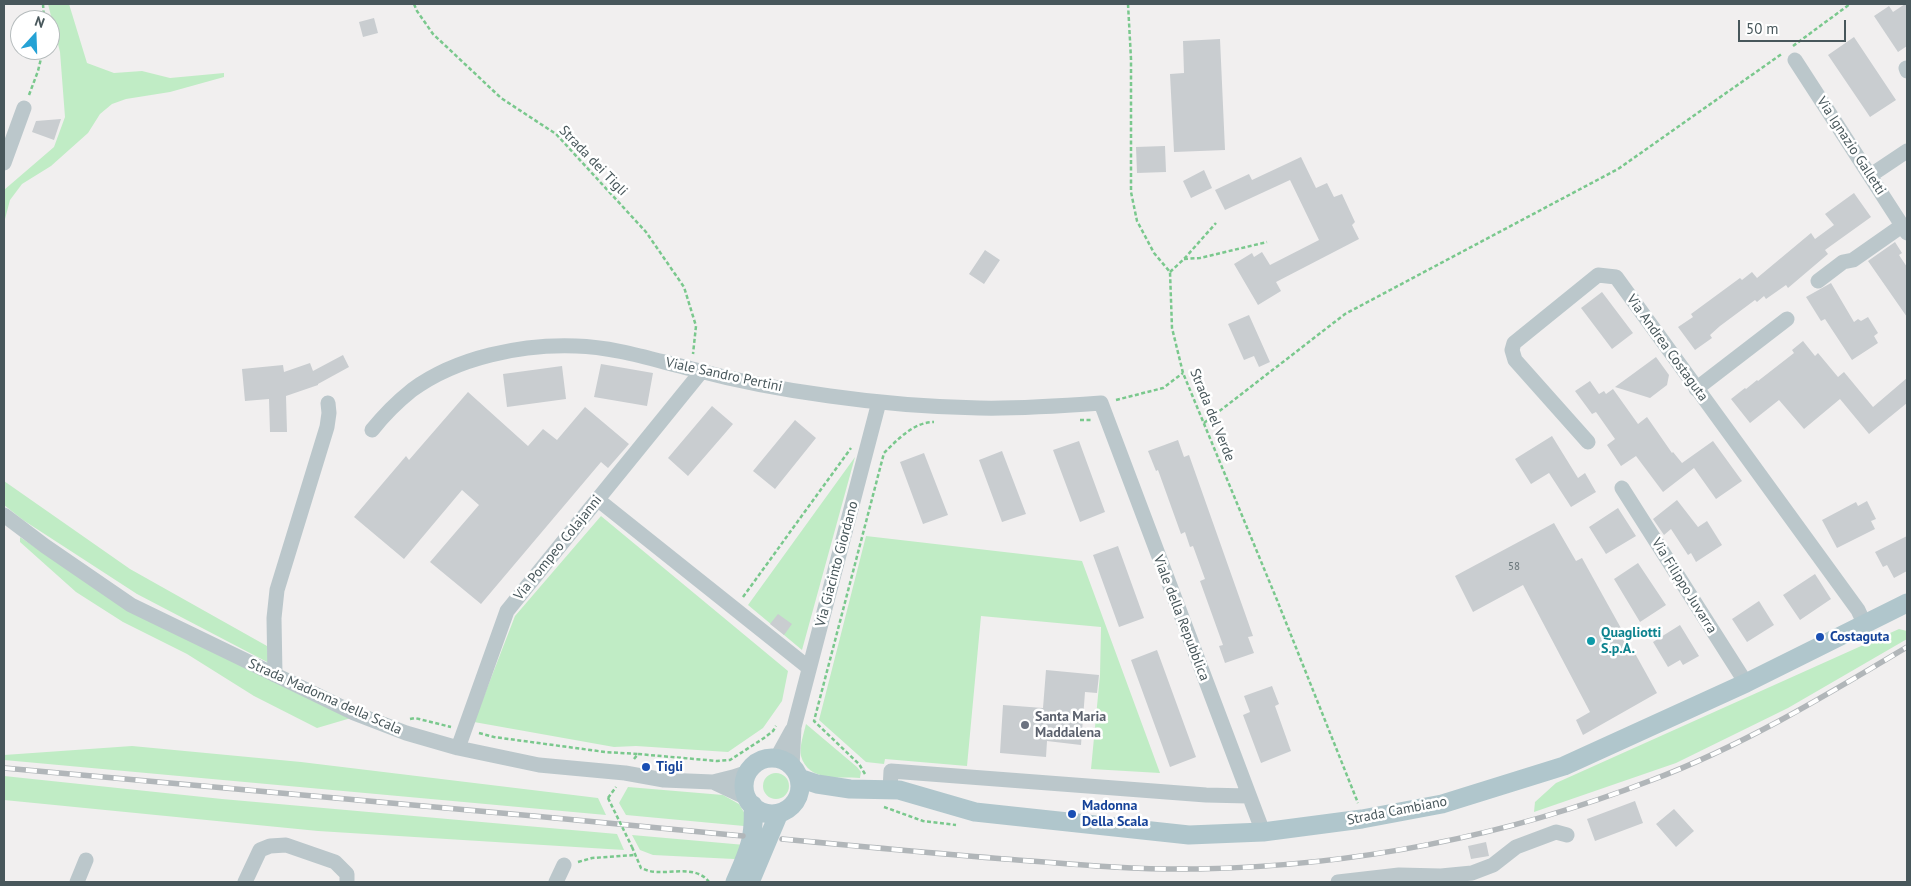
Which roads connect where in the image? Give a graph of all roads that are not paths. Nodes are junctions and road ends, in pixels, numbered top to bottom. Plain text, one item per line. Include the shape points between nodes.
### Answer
1 (1795, 60) dead end
2 (24, 108) road end
3 (1907, 151) edge
4 (4, 163) edge
5 (1870, 175) junction
6 (1905, 229) edge
7 (1818, 281) dead end
8 (1787, 319) dead end
9 (696, 370) junction
10 (1696, 389) junction
11 (879, 402) junction
12 (328, 403) dead end
13 (1101, 404) joint
14 (372, 430) dead end
15 (1588, 442) dead end
16 (1622, 488) dead end
17 (597, 499) junction
18 (4, 515) edge
19 (1907, 603) edge
20 (1865, 625) junction
21 (809, 668) junction
22 (275, 675) junction
23 (1746, 683) junction
24 (458, 748) junction
25 (789, 768) junction
26 (748, 772) junction
27 (713, 782) junction
28 (850, 789) junction
29 (890, 790) junction
30 (1248, 796) junction
31 (796, 800) junction
32 (750, 802) junction
33 (779, 813) junction
34 (1263, 832) junction
35 (1567, 835) dead end
36 (86, 860) dead end
37 (564, 865) road end
38 (77, 882) edge
39 (245, 882) edge
40 (347, 882) edge
41 (556, 882) edge
42 (735, 882) edge
43 (750, 882) edge
44 (1338, 882) edge

1 - 5 street, Via Ignazio Galletti
2 - 4 street
3 - 5 street
5 - 6 street, Via Ignazio Galletti
6 - 7 street via 1853,260 1843,262
8 - 10 street
9 - 11 street, Viale Sandro Pertini via 786,389
9 - 14 street, Viale Sandro Pertini via 628,353 577,346 511,351 466,363 429,380 401,399
9 - 17 street, Via Pompeo Colajanni
10 - 15 street, Via Andrea Costaguta via 1616,277 1598,275 1514,343 1512,350 1515,360
10 - 20 street, Via Andrea Costaguta via 1858,610
11 - 13 street, Viale Sandro Pertini via 980,408
11 - 21 street, Via Giacinto Giordano
12 - 22 street via 327,427 277,590
13 - 30 street, Viale della Repubblica
16 - 23 street, Via Filippo Juvarra
17 - 21 street
17 - 24 street, Via Pompeo Colajanni via 507,611
18 - 22 street, Strada Madonna della Scala via 131,605
19 - 20 main road, Strada Cambiano
20 - 23 main road, Strada Cambiano
21 - 25 street, Via Giacinto Giordano via 794,727
22 - 24 street, Strada Madonna della Scala via 383,724
23 - 34 main road, Strada Cambiano via 1564,766 1442,804
24 - 27 street, Strada Madonna della Scala via 540,766 625,773 664,780
25 - 26 main road via 760,761
25 - 28 main road, Strada Cambiano via 817,784
25 - 31 main road via 800,786
26 - 27 street
26 - 32 main road via 745,789
27 - 32 street
28 - 29 main road, Strada Cambiano
28 - 31 main road, Strada Cambiano
29 - 30 street via 891,772
29 - 34 main road, Strada Cambiano via 975,812 1027,818 1189,834
30 - 34 street, Viale della Repubblica
31 - 33 main road
32 - 33 main road via 760,811
32 - 42 main road via 754,827
33 - 43 main road
35 - 44 street via 1556,832 1516,847 1493,865 1472,873
36 - 38 street
37 - 41 street
39 - 40 street via 260,850 286,845 335,862 347,874

